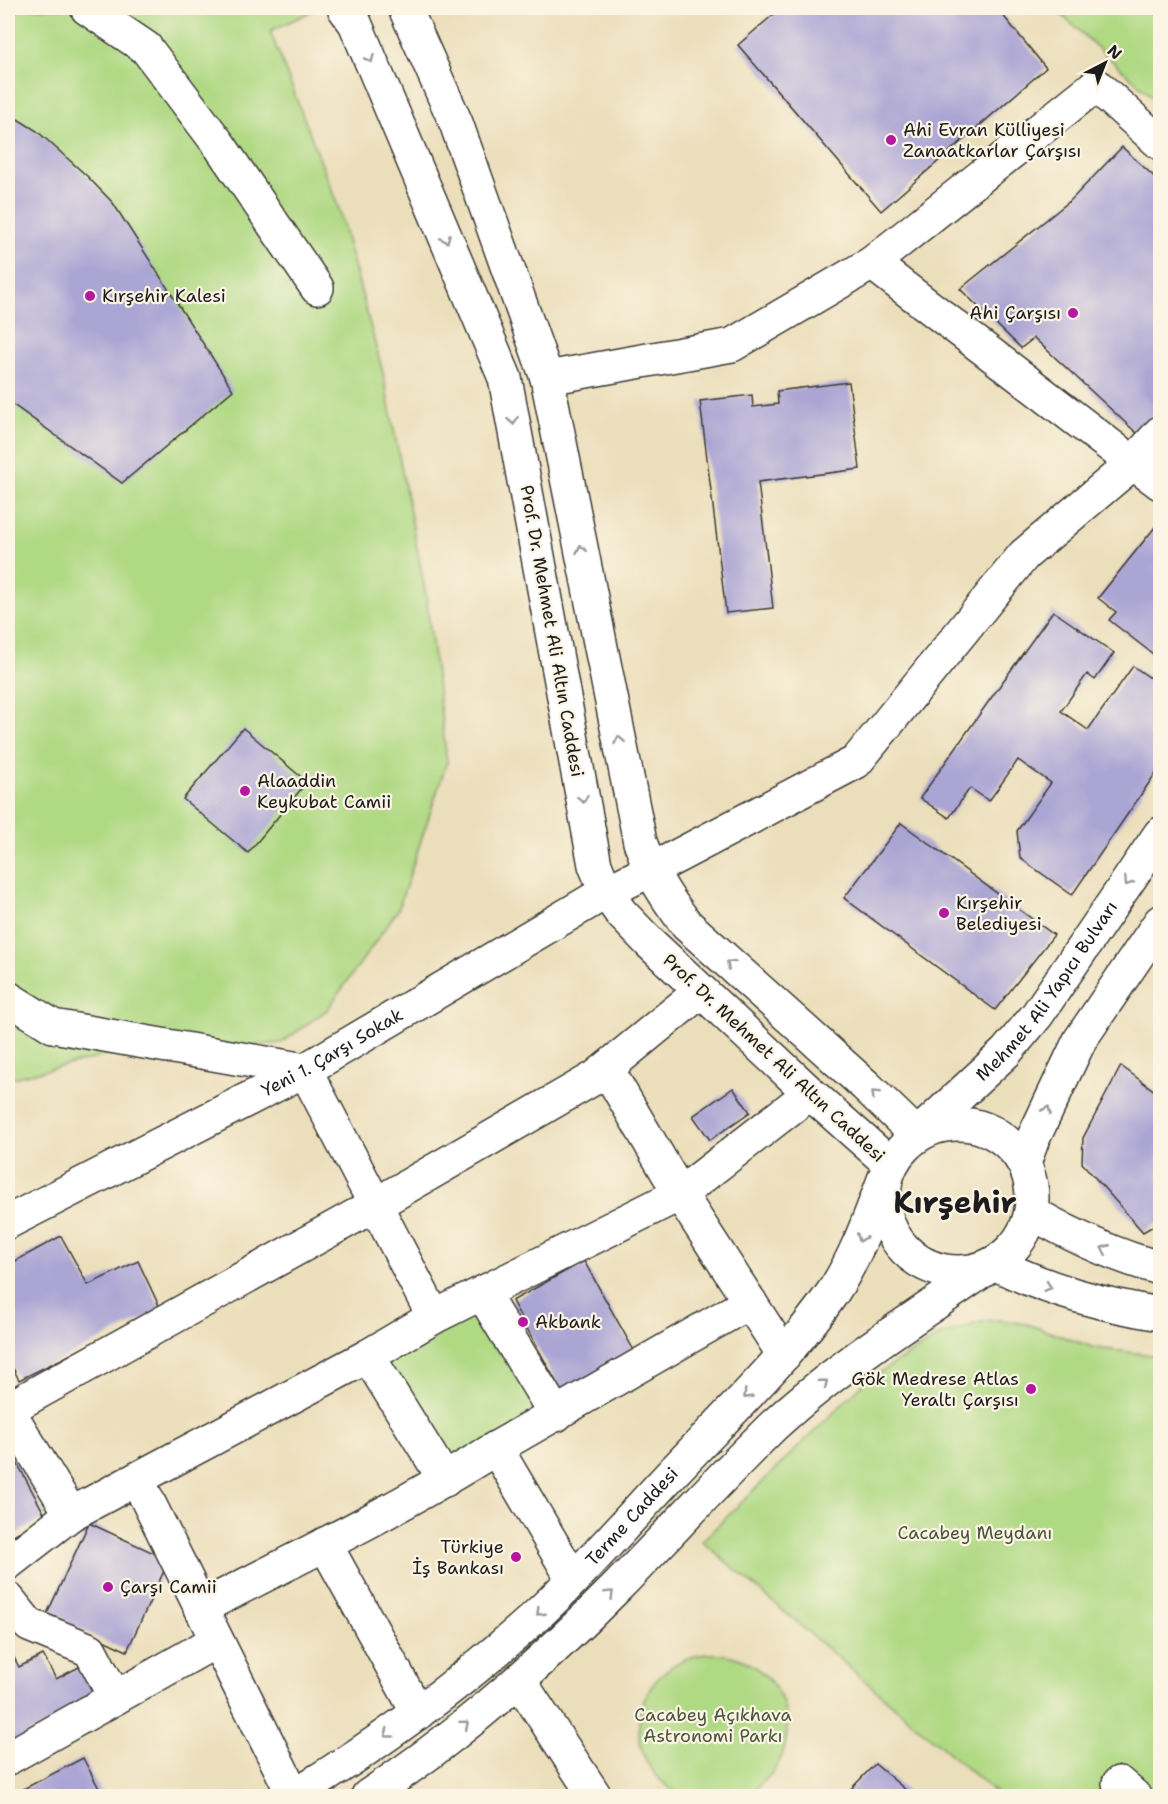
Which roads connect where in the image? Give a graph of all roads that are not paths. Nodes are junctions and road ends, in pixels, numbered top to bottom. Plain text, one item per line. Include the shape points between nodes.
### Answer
1 (87, 8) edge
2 (344, 8) edge
3 (405, 8) edge
4 (1161, 143) edge
5 (872, 263) junction
6 (316, 288) dead end
7 (547, 378) junction
8 (1161, 433) edge
9 (1133, 463) junction
10 (1161, 483) edge
11 (1161, 834) edge
12 (651, 870) junction
13 (606, 892) junction
14 (1161, 922) edge
15 (700, 991) junction
16 (8, 998) edge
17 (607, 1069) junction
18 (305, 1071) junction
19 (810, 1093) junction
20 (917, 1135) junction
21 (1024, 1163) junction
22 (890, 1164) junction
23 (680, 1194) junction
24 (375, 1205) junction
25 (1031, 1212) junction
26 (8, 1222) edge
27 (1154, 1260) edge
28 (994, 1263) junction
29 (482, 1293) junction
30 (750, 1302) junction
31 (1161, 1314) edge
32 (434, 1317) junction
33 (784, 1355) junction
34 (368, 1356) junction
35 (8, 1409) edge
36 (556, 1415) junction
37 (496, 1448) junction
38 (137, 1479) junction
39 (445, 1480) junction
40 (71, 1514) junction
41 (325, 1544) junction
42 (8, 1563) edge
43 (573, 1579) junction
44 (8, 1599) edge
45 (200, 1608) junction
46 (216, 1641) junction
47 (519, 1680) junction
48 (115, 1698) junction
49 (418, 1713) junction
50 (8, 1758) edge
51 (293, 1796) edge
52 (368, 1797) edge
53 (595, 1797) edge

1 - 6 street via 146,48 220,146
2 -> 13 street, Prof. Dr. Mehmet Ali Altın Caddesi via 355,23 505,378 594,865
3 - 7 street via 456,123
4 - 5 street via 1096,85
5 - 7 street via 732,345
5 - 9 street
12 -> 7 street via 632,807
8 - 9 street, Yeni 1. Çarşı Sokak
9 - 10 street
9 - 12 street, Yeni 1. Çarşı Sokak via 1023,555 856,762
11 -> 20 street, Mehmet Ali Yapıcı Bulvarı via 1037,1015 1006,1052
12 - 13 street, Yeni 1. Çarşı Sokak
20 -> 12 street via 687,925 663,894
13 - 15 street, Prof. Dr. Mehmet Ali Altın Caddesi via 635,928
13 - 18 street, Yeni 1. Çarşı Sokak
21 -> 14 street via 1080,1040
15 - 17 street
15 - 19 street, Prof. Dr. Mehmet Ali Altın Caddesi
16 - 18 street via 53,1026
17 - 23 street
17 - 24 street
18 - 24 street
18 - 26 street, Yeni 1. Çarşı Sokak
19 - 22 street, Prof. Dr. Mehmet Ali Altın Caddesi
19 - 23 street
20 - 21 street via 940,1125 972,1125 989,1130 1009,1144
20 - 22 street
21 - 25 street via 1032,1187
22 - 28 street via 883,1187 883,1211 906,1252 925,1266 948,1273 972,1272
22 -> 33 street, Terme Caddesi via 855,1255 834,1291
23 - 29 street
23 - 30 street
24 - 32 street
24 - 35 street
27 -> 25 street via 1067,1232
25 - 28 street via 1024,1233 1012,1250
28 -> 31 street via 1029,1280 1106,1305
47 -> 28 street, Terme Caddesi via 616,1588 773,1426 828,1379
29 - 32 street
29 - 36 street
30 - 33 street
30 - 36 street
32 - 34 street
33 -> 43 street, Terme Caddesi
34 - 38 street
34 - 39 street
35 - 40 street
36 - 37 street
37 - 39 street
37 - 43 street
38 - 40 street
38 - 45 street
39 - 41 street
40 - 42 street
41 - 45 street
41 - 49 street
43 -> 49 street, Terme Caddesi via 497,1649
44 - 48 street via 29,1625 90,1650
45 - 46 street
46 - 48 street
46 - 51 street
52 -> 47 street, Terme Caddesi via 444,1742
47 - 53 street
48 - 50 street
49 -> 51 street, Terme Caddesi

